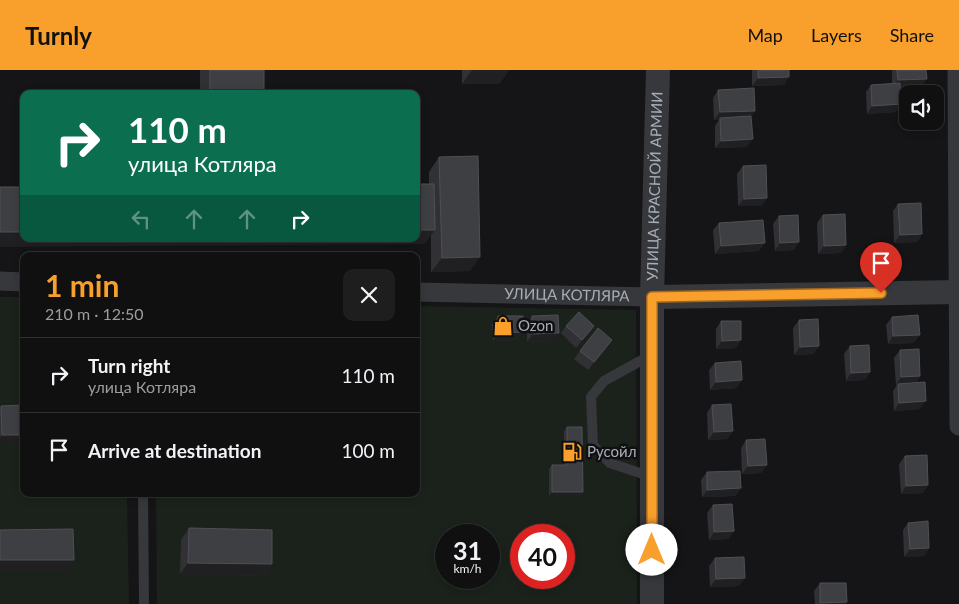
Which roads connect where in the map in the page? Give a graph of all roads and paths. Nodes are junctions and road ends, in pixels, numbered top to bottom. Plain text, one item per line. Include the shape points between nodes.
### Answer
1 (658, 70) edge
2 (958, 70) edge
3 (0, 281) edge
4 (20, 282) edge
5 (420, 292) edge
6 (958, 292) edge
7 (652, 297) junction
8 (652, 354) junction
9 (959, 426) edge
10 (652, 477) junction
11 (143, 497) edge
12 (144, 604) edge
13 (652, 604) edge

1 - 7 street, УЛИЦА КРАСНОЙ АРМИИ
2 - 6 street
3 - 4 street
5 - 7 street, УЛИЦА КОТЛЯРА
6 - 7 street, УЛИЦА КОТЛЯРА
6 - 9 street
7 - 8 street, УЛИЦА КРАСНОЙ АРМИИ
8 - 10 street, УЛИЦА КРАСНОЙ АРМИИ
8 - 10 lane via 604,381 591,397 593,445 610,463
10 - 13 street, УЛИЦА КРАСНОЙ АРМИИ
11 - 12 lane

